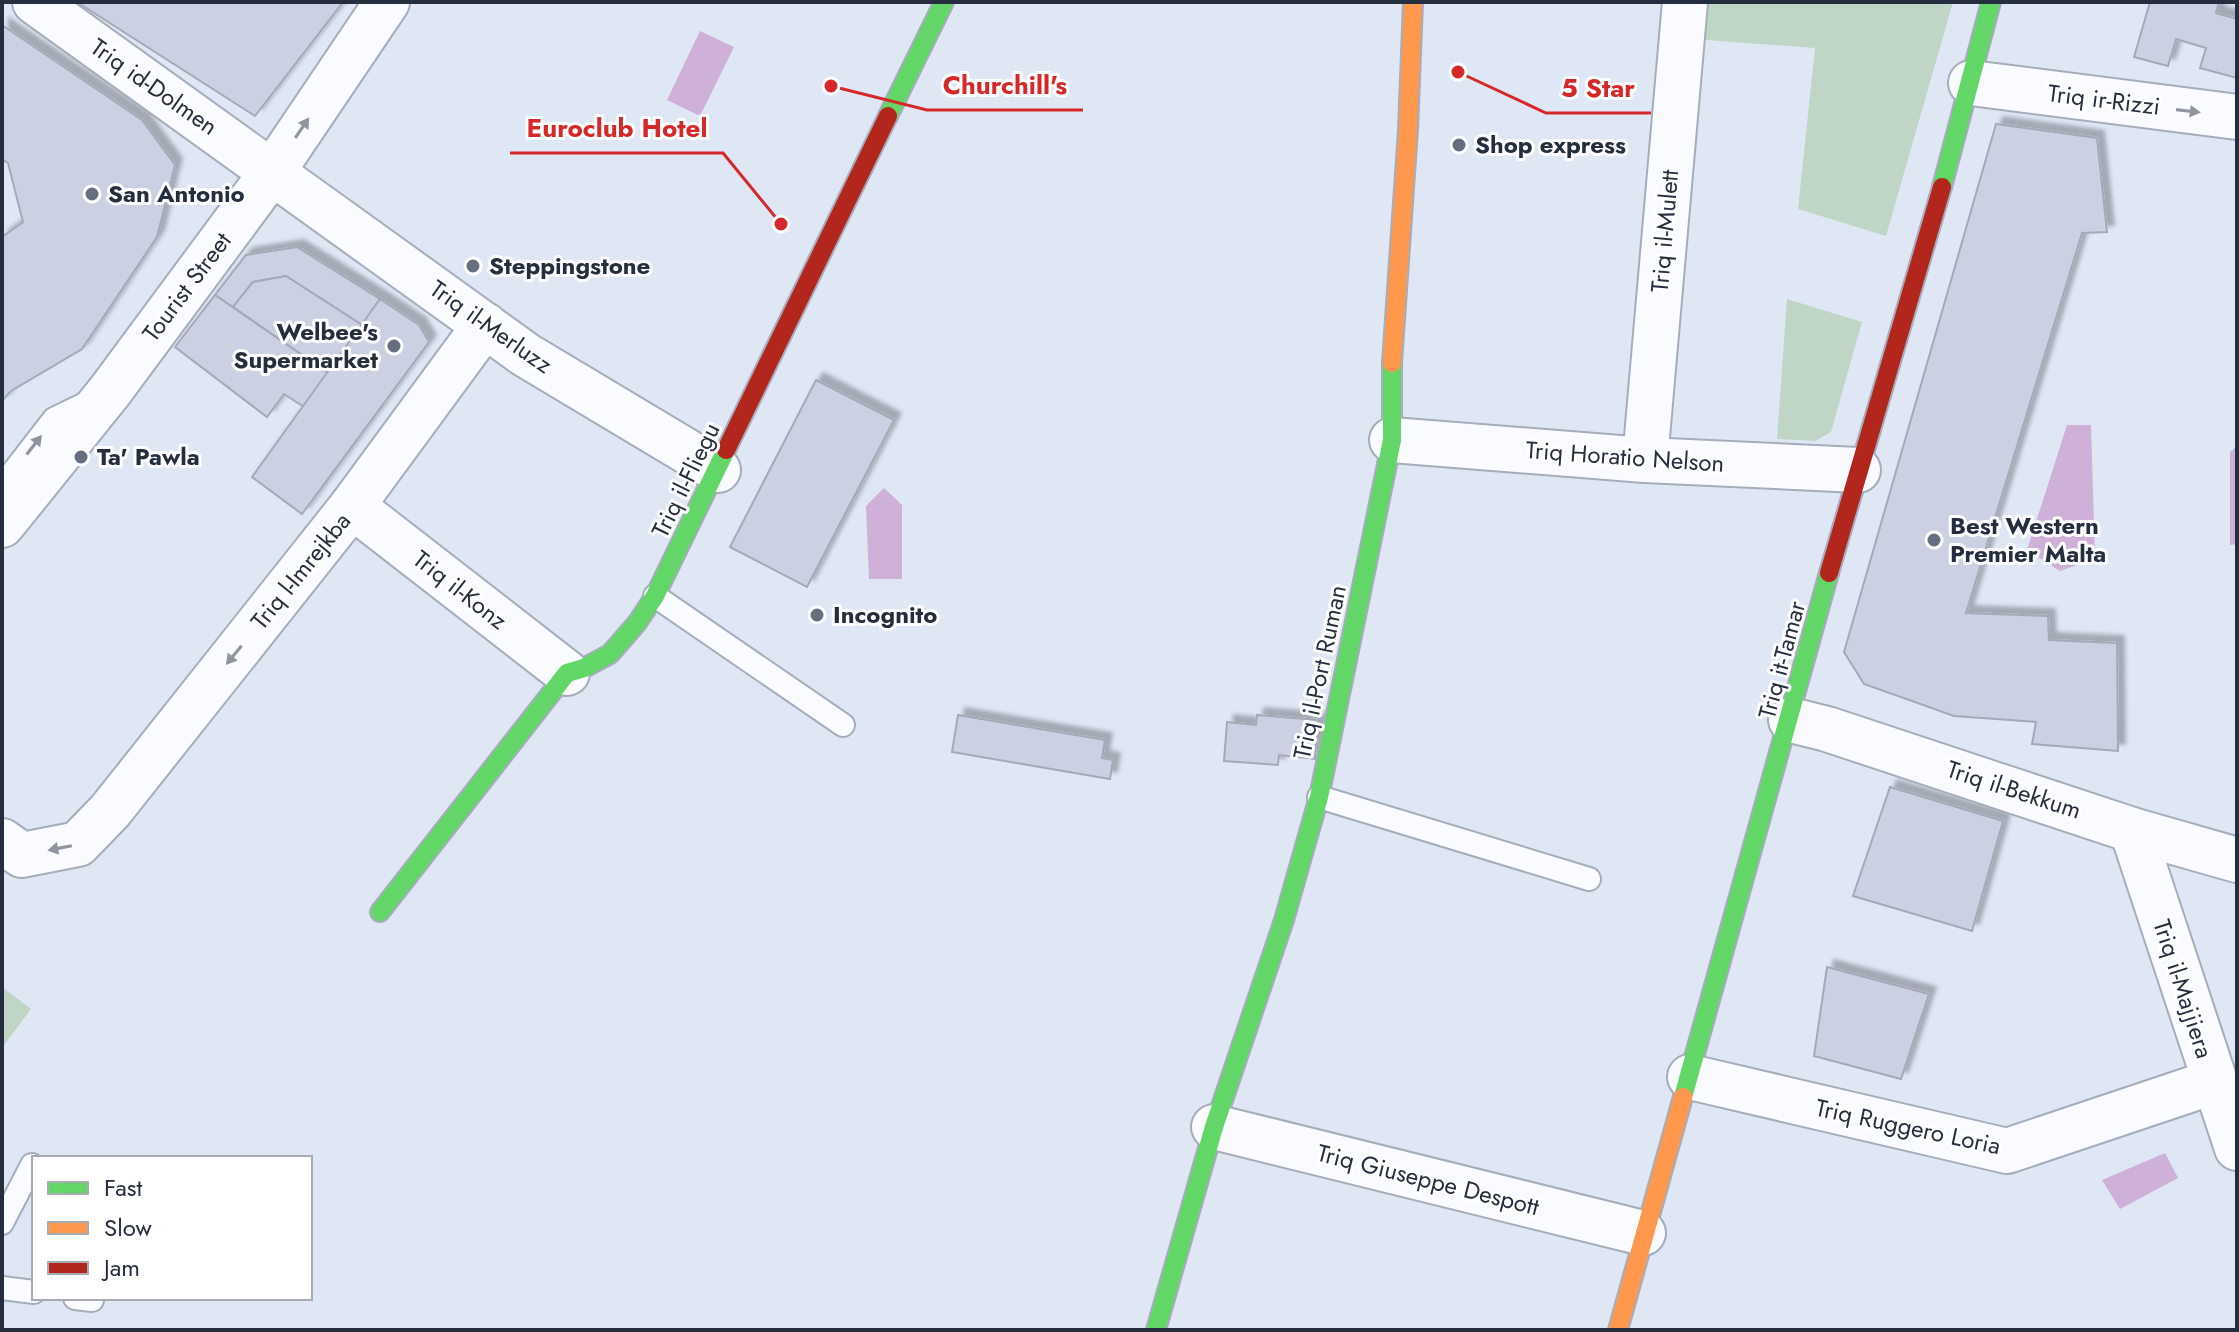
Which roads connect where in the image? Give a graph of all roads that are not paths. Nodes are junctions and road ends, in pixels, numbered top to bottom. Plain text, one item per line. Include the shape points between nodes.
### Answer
1 (35, 2) edge
2 (387, 2) edge
3 (944, 2) edge
4 (1413, 2) edge
5 (1685, 2) edge
6 (1991, 2) edge
7 (1971, 83) junction
8 (2237, 117) edge
9 (273, 171) junction
10 (485, 325) junction
11 (110, 391) junction
12 (1392, 440) junction
13 (1645, 460) junction
14 (718, 470) junction
15 (1858, 470) junction
16 (352, 506) junction
17 (2, 514) edge
18 (2, 525) edge
19 (655, 596) junction
20 (567, 673) junction
21 (1791, 720) junction
22 (843, 725) dead end
23 (1319, 797) junction
24 (2132, 830) junction
25 (2, 841) edge
26 (2237, 860) edge
27 (1589, 879) dead end
28 (380, 912) dead end
29 (1690, 1077) junction
30 (2213, 1082) junction
31 (1214, 1127) junction
32 (2237, 1148) edge
33 (32, 1165) edge
34 (2, 1223) edge
35 (1643, 1233) junction
36 (2, 1288) edge
37 (32, 1292) edge
38 (1156, 1330) edge
39 (1618, 1330) edge

1 - 9 street, Triq id-Dolmen
9 -> 2 street, Tourist Street
3 - 14 street, Triq il-Fliegu
4 - 12 street, Triq il-Port Ruman via 1392,341
5 - 13 street, Triq il-Mulett
6 - 7 street, Triq it-Tamar
7 -> 8 street, Triq ir-Rizzi
7 - 15 street, Triq it-Tamar
9 - 10 street, Triq il-Merluzz
9 - 11 street, Tourist Street
10 - 14 street, Triq il-Merluzz
10 - 16 street, Triq l-Imrejkba
17 -> 11 lane via 13,472 54,419
11 - 18 street, Tourist Street
12 - 13 street, Triq Horatio Nelson
12 - 23 street, Triq il-Port Ruman
13 - 15 street, Triq Horatio Nelson
14 - 19 street, Triq il-Fliegu
15 - 21 street, Triq it-Tamar
16 - 20 street, Triq il-Konz
16 -> 25 street, Triq l-Imrejkba via 110,811 78,844 22,855
19 - 20 street, Triq il-Fliegu via 617,649 591,667
19 - 22 lane
20 - 28 street
21 - 24 street, Triq il-Bekkum
21 - 29 street, Triq it-Tamar
23 - 27 lane
23 - 31 street, Triq il-Port Ruman
24 - 26 street, Triq il-Bekkum
24 - 30 street, Triq il-Majjiera
29 - 30 street, Triq Ruggero Loria via 2007,1151
29 - 35 street, Triq it-Tamar
30 - 32 street, Triq il-Majjiera
31 - 35 street, Triq Giuseppe Despott
31 - 38 street, Triq il-Port Ruman
33 - 34 lane
35 - 39 street, Triq it-Tamar
36 - 37 lane

